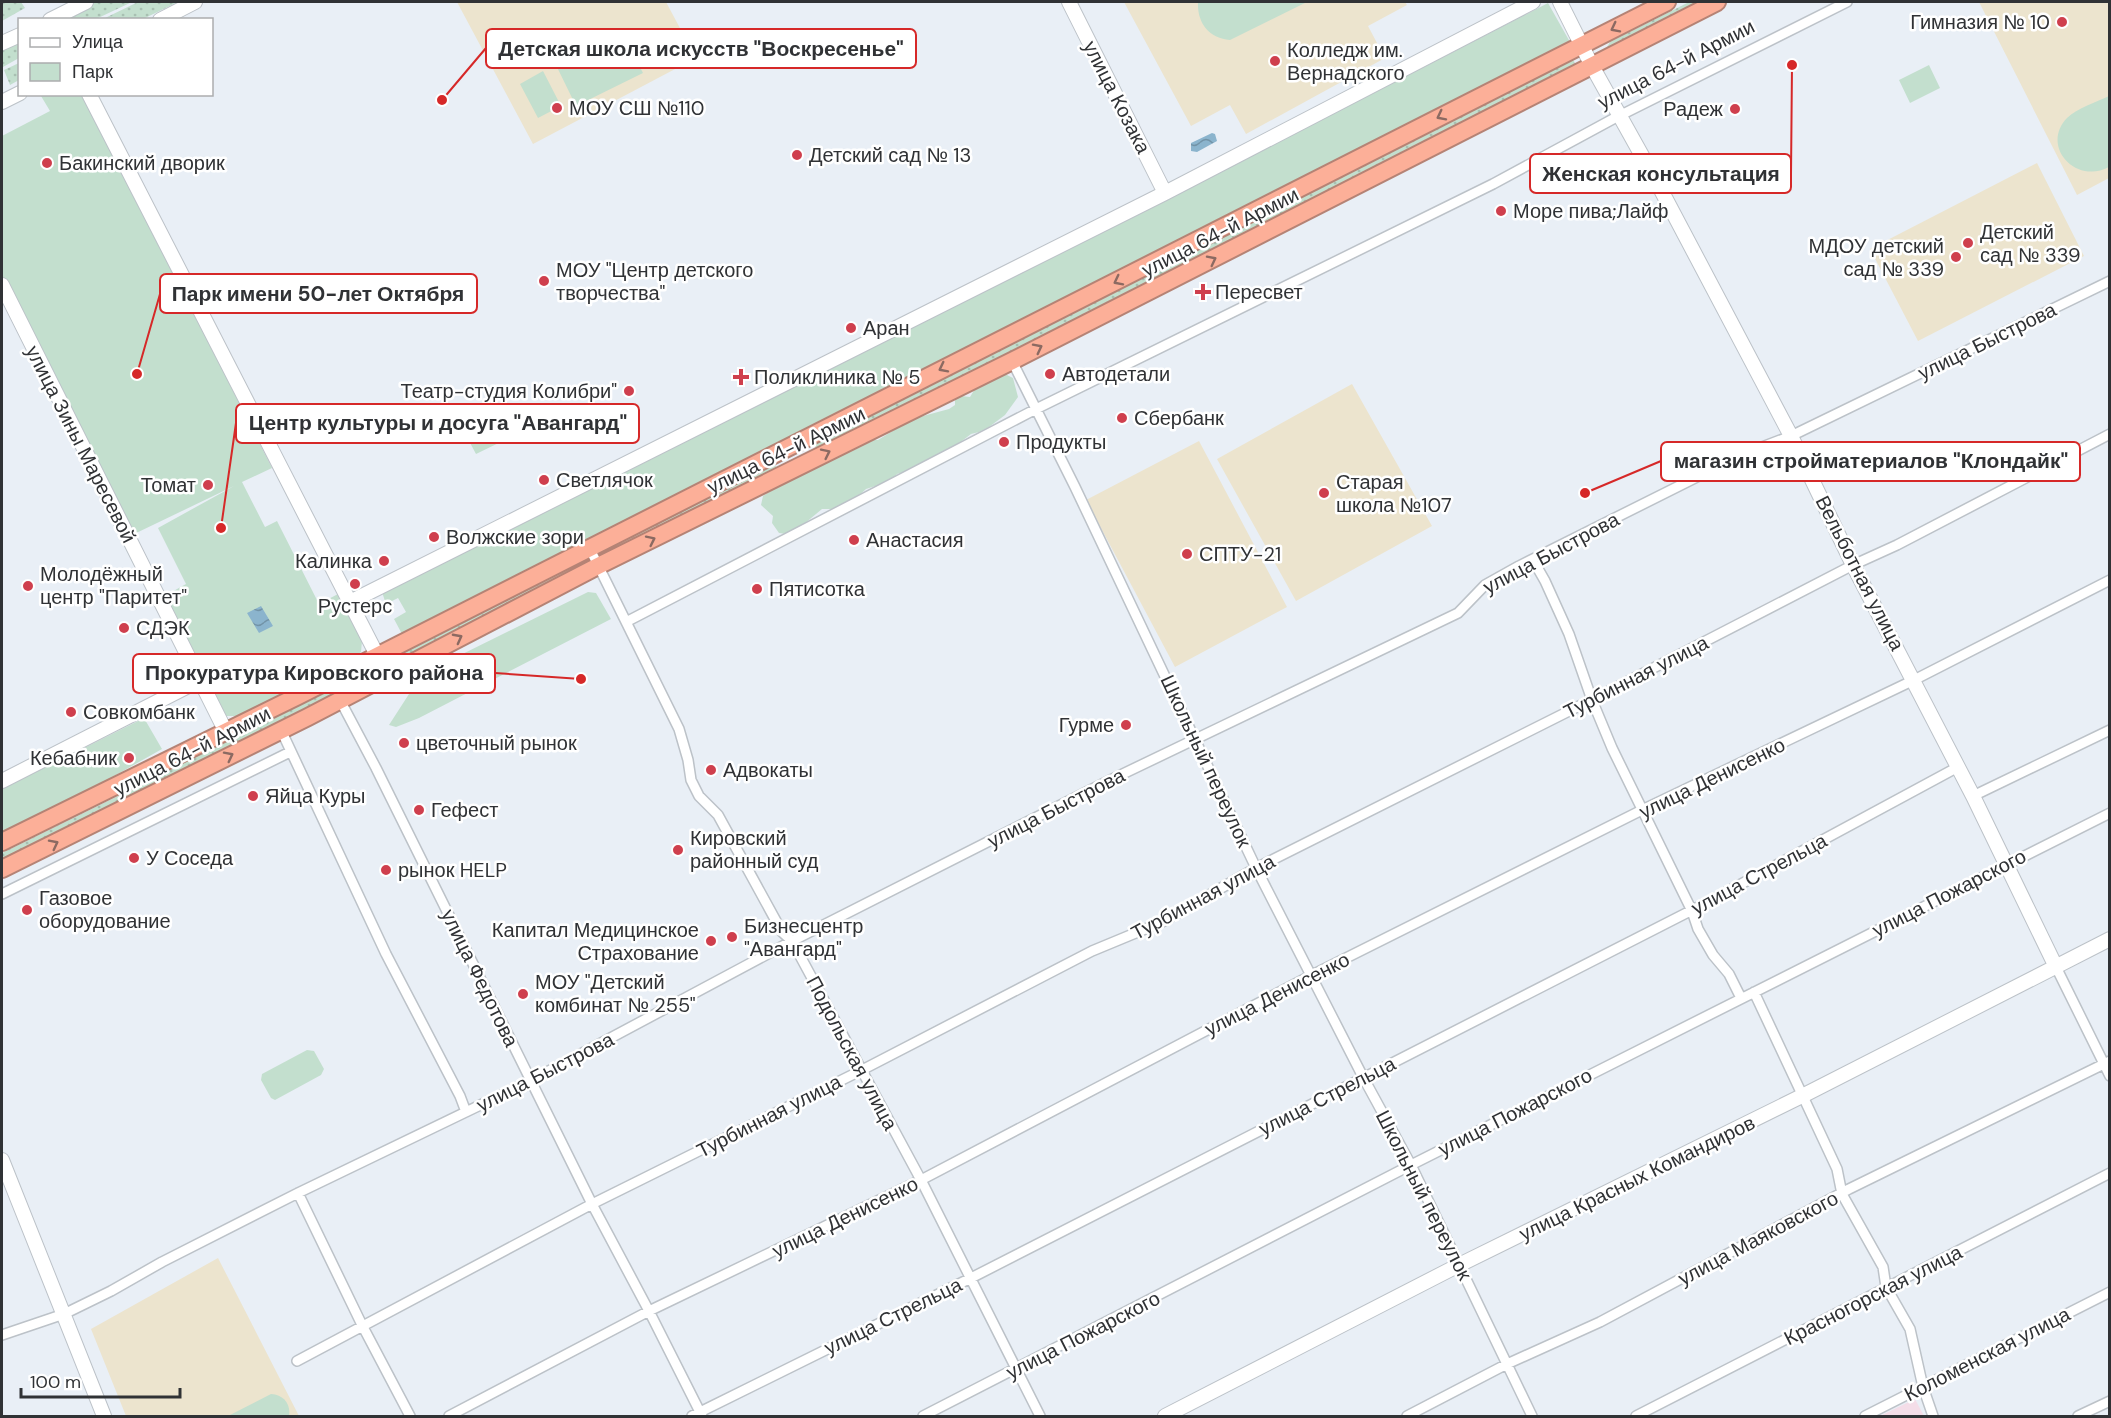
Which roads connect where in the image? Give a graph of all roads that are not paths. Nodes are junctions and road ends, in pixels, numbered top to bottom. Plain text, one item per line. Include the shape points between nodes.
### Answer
1 (86, 2) edge
2 (195, 2) edge
3 (1069, 2) edge
4 (1533, 2) edge
5 (1560, 2) edge
6 (1667, 2) edge
7 (1717, 2) edge
8 (1847, 2) edge
9 (54, 18) edge
10 (164, 18) edge
11 (18, 36) edge
12 (2, 44) edge
13 (1581, 45) junction
14 (1592, 66) junction
15 (18, 94) edge
16 (90, 96) edge
17 (2, 102) edge
18 (1620, 116) junction
19 (1165, 193) junction
20 (2109, 281) edge
21 (2, 285) edge
22 (1012, 361) junction
23 (1036, 409) junction
24 (2109, 434) edge
25 (1791, 436) junction
26 (786, 447) junction
27 (796, 468) junction
28 (589, 547) junction
29 (1533, 560) junction
30 (1853, 565) junction
31 (598, 566) junction
32 (2109, 580) edge
33 (350, 602) junction
34 (626, 622) junction
35 (378, 655) junction
36 (200, 680) junction
37 (1914, 680) junction
38 (340, 700) junction
39 (1592, 700) junction
40 (281, 730) junction
41 (2109, 730) edge
42 (226, 732) junction
43 (1195, 739) junction
44 (290, 752) junction
45 (1958, 767) junction
46 (2, 781) edge
47 (1973, 796) junction
48 (1644, 811) junction
49 (2109, 813) edge
50 (2, 842) edge
51 (2007, 864) junction
52 (1256, 868) junction
53 (3, 870) edge
54 (2, 894) edge
55 (1692, 910) junction
56 (2109, 939) edge
57 (792, 941) junction
58 (2056, 966) junction
59 (1312, 975) junction
60 (1754, 992) junction
61 (1741, 998) junction
62 (2106, 1062) edge
63 (862, 1070) junction
64 (2109, 1076) edge
65 (1363, 1077) junction
66 (530, 1081) junction
67 (1803, 1096) junction
68 (466, 1112) junction
69 (2, 1160) edge
70 (1412, 1165) junction
71 (2109, 1173) edge
72 (921, 1180) junction
73 (298, 1193) junction
74 (1842, 1194) junction
75 (592, 1204) junction
76 (1459, 1265) junction
77 (971, 1278) junction
78 (1886, 1287) junction
79 (2109, 1292) edge
80 (649, 1311) junction
81 (64, 1314) junction
82 (362, 1325) junction
83 (2, 1335) edge
84 (297, 1361) dead end
85 (1507, 1364) junction
86 (1016, 1369) junction
87 (1923, 1387) junction
88 (2109, 1401) edge
89 (698, 1415) edge
90 (104, 1416) edge
91 (410, 1416) edge
92 (449, 1416) edge
93 (923, 1416) edge
94 (1040, 1416) edge
95 (1165, 1416) edge
96 (1407, 1416) edge
97 (1532, 1416) edge
98 (1636, 1416) edge
99 (1865, 1416) edge
100 (1933, 1416) edge
101 (2078, 1416) edge

1 - 9 street
2 - 10 street
3 - 19 street, улица Козака
4 - 19 street
5 - 13 street, Вельботная улица
6 -> 13 highway, улица 64-й Армии
7 - 14 highway, улица 64-й Армии
8 - 18 street, улица 64-й Армии
11 - 12 street
13 - 14 street, Вельботная улица
13 -> 26 highway, улица 64-й Армии
14 - 18 street, Вельботная улица
22 -> 14 highway, улица 64-й Армии
15 - 17 street
16 - 33 street
18 - 23 street, улица 64-й Армии via 1493,184
18 - 25 street, Вельботная улица
19 - 33 street
20 - 25 street, улица Быстрова
21 - 36 street, улица Зины Маресевой
22 - 23 street, Школьный переулок
27 -> 22 highway, улица 64-й Армии
23 - 34 street, улица 64-й Армии
23 - 43 street, Школьный переулок
24 - 30 street, Турбинная улица
25 - 29 street, улица Быстрова via 1742,455
25 - 30 street, Вельботная улица
26 - 27 highway
26 - 28 highway, улица 64-й Армии
31 -> 27 highway, улица 64-й Армии
28 - 31 street, Подольская улица
28 - 35 highway, улица 64-й Армии
29 - 39 street via 1569,634
29 - 43 street, улица Быстрова via 1485,585 1458,613
30 - 37 street, Вельботная улица
30 - 39 street, Турбинная улица
31 - 34 street, Подольская улица
38 -> 31 highway, улица 64-й Армии
32 - 37 street, улица Денисенко
33 - 35 street
34 - 57 street, Подольская улица via 679,729 691,780 699,796 718,815 782,932
35 - 42 highway, улица 64-й Армии
36 - 42 street, улица Зины Маресевой
36 - 46 street
37 - 45 street, Вельботная улица
37 - 48 street, улица Денисенко
38 - 40 highway, улица 64-й Армии
38 - 66 street, улица Федотова
39 - 48 street
39 - 52 street, Турбинная улица
40 - 44 street
53 -> 40 highway, улица 64-й Армии
41 - 47 street
42 - 50 highway, улица 64-й Армии
43 - 52 street, Школьный переулок
43 - 57 street, улица Быстрова
44 - 54 street
44 - 68 street
45 - 47 street, Вельботная улица
45 - 55 street, улица Стрельца
47 - 51 street, Вельботная улица
48 - 55 street
48 - 59 street, улица Денисенко
49 - 51 street, улица Пожарского
51 - 58 street, Вельботная улица
51 - 60 street, улица Пожарского
52 - 59 street, Школьный переулок
52 - 63 street, Турбинная улица via 1162,922 1092,951
55 - 61 street via 1713,956 1729,974
55 - 65 street, улица Стрельца
56 - 58 street, улица Красных Командиров
57 - 63 street, Подольская улица
57 - 66 street, улица Быстрова
58 - 62 street, Вельботная улица
58 - 67 street, улица Красных Командиров
59 - 65 street, Школьный переулок
59 - 72 street, улица Денисенко
60 - 61 street, улица Пожарского
60 - 67 street
61 - 70 street, улица Пожарского
62 - 64 street, Вельботная улица
62 - 74 street, улица Маяковского
63 - 72 street, Подольская улица
63 - 75 street, Турбинная улица
65 - 70 street, Школьный переулок
65 - 77 street, улица Стрельца
66 - 68 street, улица Быстрова
66 - 75 street, улица Федотова
67 - 74 street via 1837,1169
67 - 76 street, улица Красных Командиров
68 - 73 street, улица Быстрова
69 - 81 street
70 - 76 street, Школьный переулок
70 - 86 street, улица Пожарского
71 - 78 street, Красногорская улица
72 - 77 street, Подольская улица
72 - 80 street, улица Денисенко
73 - 81 street, улица Быстрова
73 - 82 street
74 - 78 street via 1883,1267
74 - 85 street, улица Маяковского via 1600,1322
75 - 80 street, улица Федотова
75 - 82 street, Турбинная улица
76 - 85 street, Школьный переулок
76 - 95 street, улица Красных Командиров
77 - 86 street, Подольская улица
77 - 89 street, улица Стрельца
78 - 87 street via 1910,1329
78 - 98 street, Красногорская улица
79 - 87 street, Коломенская улица
80 - 89 street, улица Федотова
80 - 92 street, улица Денисенко
81 - 83 street, улица Быстрова
81 - 90 street
82 - 84 street, Турбинная улица
82 - 91 street
85 - 96 street, улица Маяковского
85 - 97 street, Школьный переулок
86 - 93 street, улица Пожарского
86 - 94 street, Подольская улица
87 - 99 street, Коломенская улица
87 - 100 street
88 - 101 street

